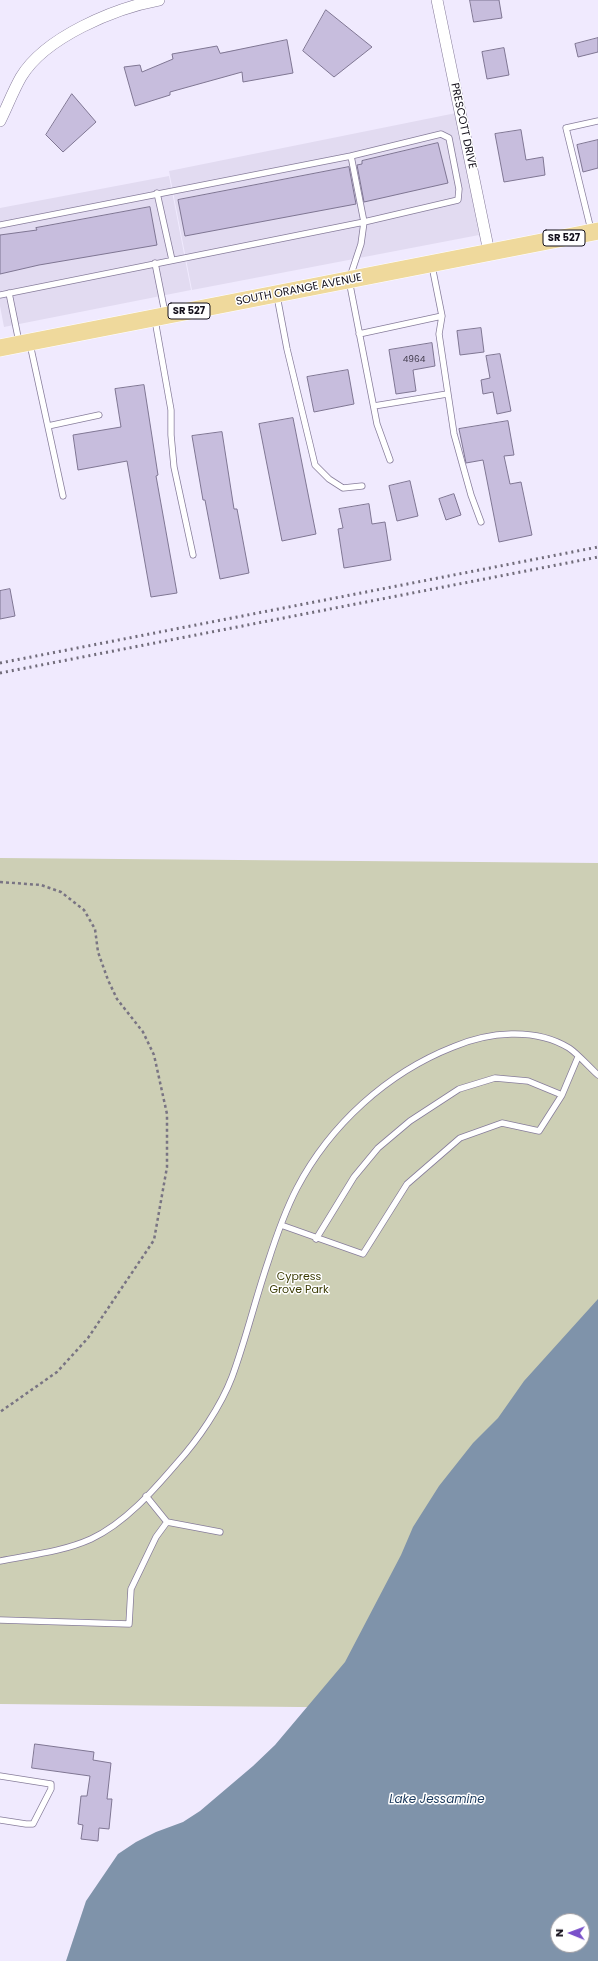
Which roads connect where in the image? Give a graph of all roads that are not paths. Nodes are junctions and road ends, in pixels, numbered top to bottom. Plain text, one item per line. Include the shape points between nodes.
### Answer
1 (159, 0) edge
2 (437, 0) edge
3 (0, 121) edge
4 (598, 121) edge
5 (351, 156) junction
6 (157, 193) junction
7 (364, 222) junction
8 (0, 224) edge
9 (595, 232) edge
10 (489, 252) junction
11 (172, 260) junction
12 (155, 263) junction
13 (431, 264) junction
14 (349, 280) junction
15 (9, 293) junction
16 (276, 294) junction
17 (0, 295) edge
18 (442, 316) junction
19 (160, 317) junction
20 (358, 334) junction
21 (24, 343) junction
22 (0, 348) edge
23 (448, 394) junction
24 (374, 406) junction
25 (99, 415) dead end
26 (48, 426) junction
27 (390, 460) dead end
28 (362, 486) dead end
29 (63, 496) dead end
30 (481, 522) dead end
31 (193, 555) dead end
32 (578, 1057) junction
33 (598, 1075) edge
34 (562, 1095) junction
35 (281, 1225) junction
36 (316, 1239) junction
37 (146, 1496) junction
38 (168, 1522) junction
39 (220, 1532) dead end
40 (0, 1561) edge
41 (0, 1620) edge
42 (0, 1776) edge
43 (0, 1820) edge

1 - 3 street via 84,25 45,49 21,76
2 - 10 street, PRESCOTT DRIVE
4 - 9 lane via 566,128
5 - 6 lane
5 - 7 lane
5 - 7 lane via 441,134 449,138 459,189 458,200
6 - 8 lane
6 - 11 lane
7 - 11 lane
7 - 14 lane via 361,244
9 - 10 main road, SOUTH ORANGE AVENUE / SR 527
10 - 13 main road, SOUTH ORANGE AVENUE / SR 527
11 - 12 lane
12 - 15 lane
12 - 19 lane
13 - 14 main road, SOUTH ORANGE AVENUE / SR 527
13 - 18 lane
14 - 16 main road, SOUTH ORANGE AVENUE / SR 527
14 - 20 lane
15 - 17 lane
15 - 21 lane
16 - 19 main road, SOUTH ORANGE AVENUE / SR 527
16 - 28 lane via 315,465 343,488
18 - 20 lane
18 - 23 lane via 438,334
19 - 21 main road, SOUTH ORANGE AVENUE / SR 527
19 - 31 lane via 171,410 174,467
20 - 24 lane
21 - 22 main road, SOUTH ORANGE AVENUE / SR 527
21 - 26 lane
23 - 24 lane
23 - 30 lane via 454,434
24 - 27 lane via 377,424
25 - 26 lane
26 - 29 lane
32 - 33 lane
32 - 34 lane
32 - 35 lane via 570,1048 548,1039 501,1034 472,1039 414,1065 377,1090 348,1118 301,1181
34 - 36 lane via 528,1081 495,1078 459,1089 410,1121 378,1148 354,1177
34 - 36 lane via 538,1131 502,1123 460,1138 406,1184 363,1254
35 - 36 lane
35 - 37 lane via 231,1379 212,1415 178,1462
37 - 38 lane
37 - 40 lane via 131,1512 90,1539 54,1551
38 - 39 lane
38 - 41 lane via 156,1537 131,1589 129,1624
42 - 43 lane via 51,1784 33,1824

